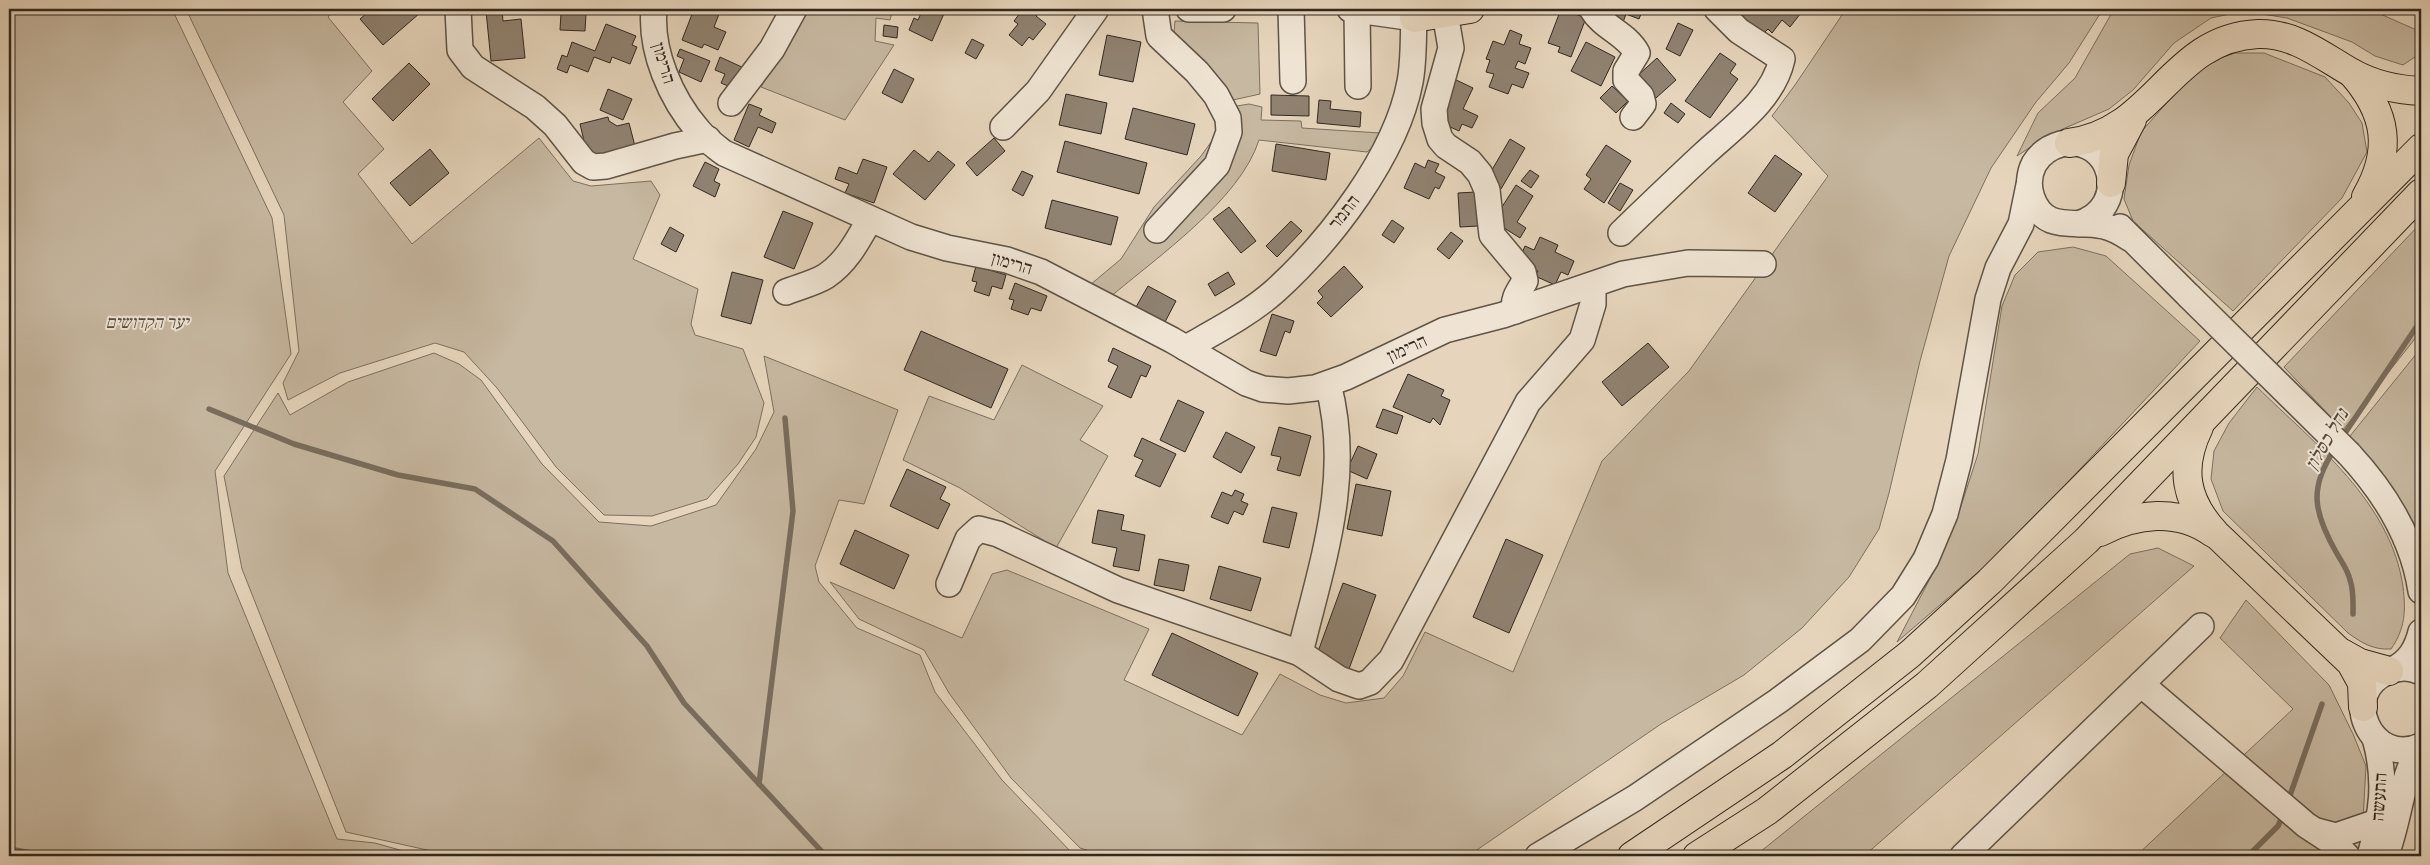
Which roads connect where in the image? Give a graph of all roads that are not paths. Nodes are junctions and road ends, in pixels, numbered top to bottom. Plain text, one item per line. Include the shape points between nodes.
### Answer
1 (458, 9) edge
2 (654, 9) edge
3 (794, 9) edge
4 (1096, 9) edge
5 (1154, 9) edge
6 (1189, 9) edge
7 (1223, 9) edge
8 (1291, 9) edge
9 (1353, 9) edge
10 (1592, 9) edge
11 (1718, 9) edge
12 (1458, 11) edge
13 (1413, 13) edge
14 (2352, 73) junction
15 (1293, 81) dead end
16 (1358, 86) dead end
17 (2421, 91) edge
18 (731, 102) dead end
19 (2144, 105) junction
20 (1633, 117) dead end
21 (1003, 127) dead end
22 (708, 139) junction
23 (2069, 143) junction
24 (2421, 148) edge
25 (2029, 185) junction
26 (2111, 186) junction
27 (2421, 194) edge
28 (870, 219) junction
29 (2349, 221) junction
30 (2071, 224) junction
31 (1157, 230) dead end
32 (1621, 233) dead end
33 (2131, 239) junction
34 (2010, 246) junction
35 (1763, 264) dead end
36 (1593, 285) junction
37 (786, 292) dead end
38 (1515, 311) junction
39 (1186, 348) junction
40 (1328, 384) junction
41 (2203, 420) junction
42 (2086, 541) junction
43 (2224, 541) junction
44 (949, 584) dead end
45 (2421, 590) edge
46 (2201, 626) dead end
47 (2421, 632) edge
48 (2339, 650) junction
49 (1300, 653) junction
50 (2392, 670) junction
51 (2421, 672) edge
52 (2141, 684) junction
53 (2363, 707) junction
54 (2375, 738) junction
55 (2421, 747) edge
56 (2380, 821) junction
57 (2306, 825) junction
58 (1538, 856) edge
59 (1632, 856) edge
60 (1697, 856) edge
61 (1963, 856) edge
62 (2347, 856) edge
63 (2370, 856) edge
64 (2385, 856) edge

1 - 22 street via 460,50 473,67 535,107 555,125 584,162 593,167
2 - 22 street, הרימון via 658,54 677,102
3 - 18 street via 772,49
4 - 21 street via 1038,91
5 - 31 street via 1159,36 1216,95 1228,118 1229,132 1217,165
6 - 7 street
8 - 15 street
9 - 13 street
9 - 16 street
10 - 20 street via 1598,20 1634,46 1638,53 1626,71 1626,80 1643,104
11 - 32 street via 1739,31 1782,59 1779,71 1760,102 1736,127
12 - 13 main road
12 - 38 street via 1434,109 1435,123 1446,146 1470,162 1480,174 1487,190 1492,235 1523,272 1525,281 1517,293
13 - 39 street, התמר via 1410,82 1402,113 1365,186 1310,256 1274,292 1232,322
14 - 17 main road via 2390,87
14 - 19 main road via 2296,41 2261,34 2243,35 2210,46 2193,57
14 - 29 main road via 2373,100 2379,114 2383,143 2378,172
19 - 23 main road via 2107,133
19 - 26 main road via 2116,147
22 - 28 street, הרימון via 724,153
23 - 25 street via 2057,145 2041,155 2031,172
23 - 26 street via 2088,147 2099,155 2109,170
24 - 29 main road
25 - 30 street via 2034,203 2042,213 2052,220
25 - 34 street via 2023,219
26 - 30 street via 2107,202 2099,212 2090,220
26 - 33 street via 2113,214
27 - 41 main road
28 - 37 street via 852,250 838,266 825,276
28 - 39 street, הרימון via 911,237 1008,260 1041,272
29 - 59 main road via 1990,581 1910,654 1782,755
30 - 33 street via 2105,226
30 - 34 street via 2030,231
33 - 45 street, bridge via 2349,454 2374,483 2398,521 2416,563
34 - 58 street via 1988,299 1959,460 1945,514 1926,559 1903,596 1860,640 1778,701 1642,793
35 - 36 street, הרימון via 1688,263 1623,274
36 - 38 street, הרימון
36 - 49 street via 1593,304 1582,340 1528,402 1391,660 1370,682 1358,686 1339,679
38 - 40 street, הרימון via 1445,330
39 - 40 street, הרימון via 1246,383 1263,388 1288,391
40 - 49 street via 1339,445 1332,528
41 - 42 main road
41 - 43 main road via 2189,456 2189,491 2198,513
42 - 43 main road via 2114,525 2155,515 2196,524
42 - 60 main road via 1927,685 1767,811
43 - 48 main road
44 - 49 street via 968,539 979,529 998,534 1118,590
46 - 52 street
47 - 50 street via 2413,653 2406,662
48 - 50 main road via 2360,663
48 - 53 main road via 2360,679
50 - 51 street via 2406,668
50 - 53 street via 2371,685
52 - 57 street
52 - 61 street
53 - 54 street, התעשה via 2366,724
54 - 55 street via 2398,749
54 - 56 street, התעשה via 2383,769
55 - 64 street via 2410,768 2397,823
56 - 57 street via 2336,836 2319,833
56 - 63 street, התעשה
57 - 62 street

